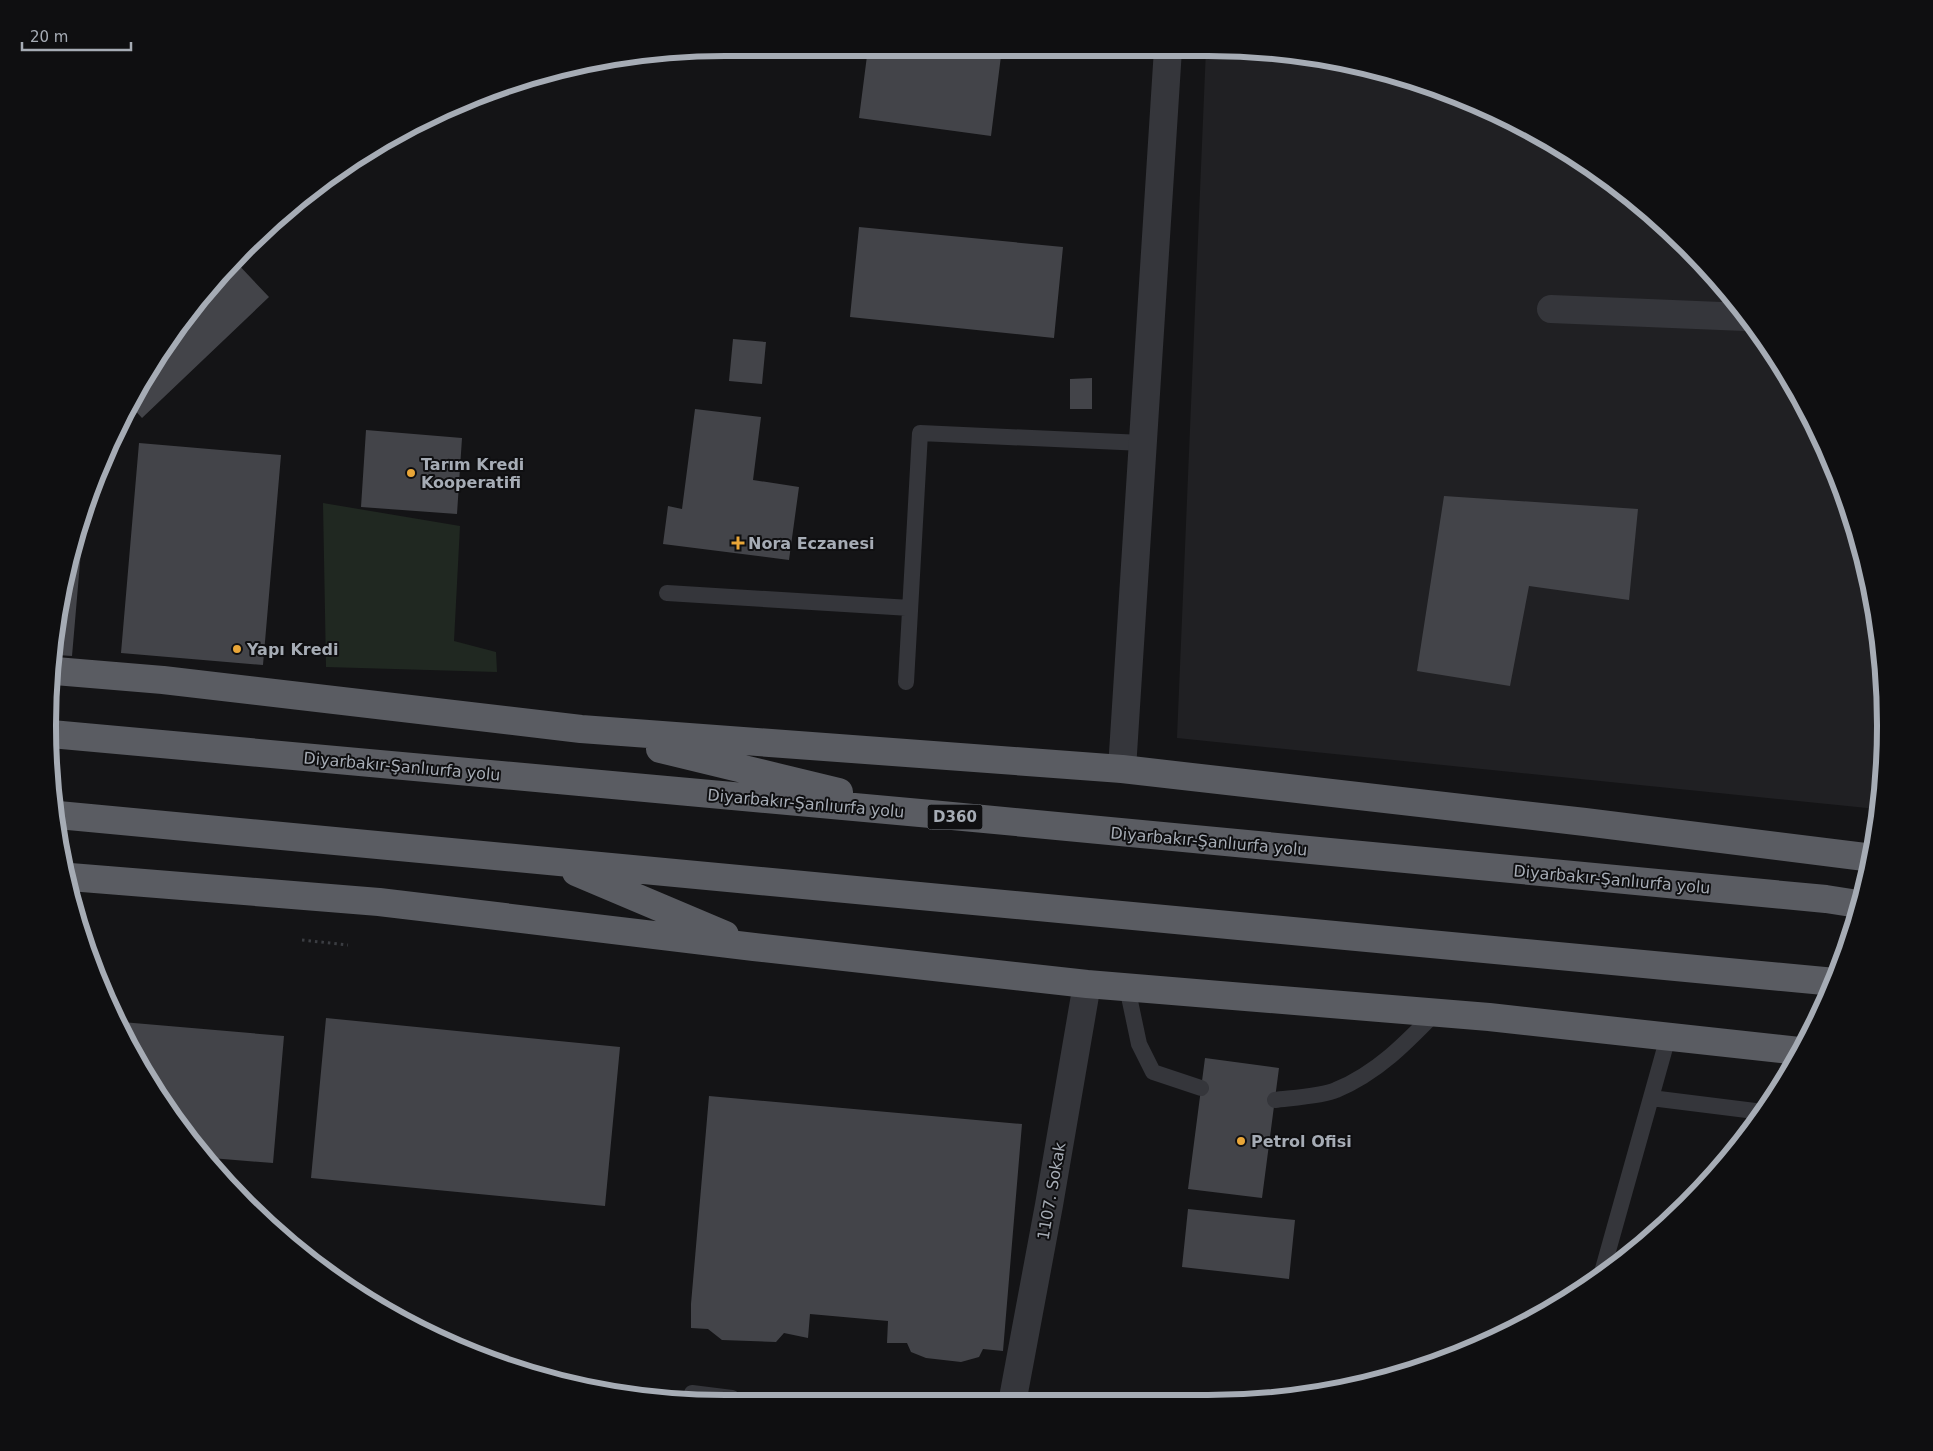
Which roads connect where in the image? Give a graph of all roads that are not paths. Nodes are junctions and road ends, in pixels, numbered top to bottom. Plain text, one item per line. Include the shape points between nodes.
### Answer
1 (1168, 56) edge
2 (1551, 309) dead end
3 (1737, 317) edge
4 (1143, 444) junction
5 (667, 593) dead end
6 (910, 608) junction
7 (59, 671) edge
8 (906, 682) dead end
9 (581, 729) junction
10 (56, 734) edge
11 (1122, 769) junction
12 (931, 814) junction
13 (62, 815) edge
14 (1864, 857) edge
15 (551, 861) junction
16 (74, 876) edge
17 (1853, 903) edge
18 (754, 948) junction
19 (1826, 981) edge
20 (1086, 984) junction
21 (1127, 987) junction
22 (1436, 1012) junction
23 (1668, 1037) junction
24 (1792, 1050) edge
25 (1201, 1088) dead end
26 (1651, 1098) junction
27 (1275, 1100) dead end
28 (1754, 1111) edge
29 (1604, 1264) edge
30 (692, 1393) dead end
31 (698, 1394) edge
32 (1014, 1395) edge

1 - 4 street
2 - 3 street
4 - 6 lane via 920,433
4 - 11 street
5 - 6 lane
6 - 8 lane
7 - 9 highway via 163,680
9 - 11 highway
9 - 12 highway
10 - 12 highway, Diyarbakır-Şanlıurfa yolu / D360
11 - 14 highway
12 - 17 highway, Diyarbakır-Şanlıurfa yolu / D360
13 - 15 highway
15 - 18 highway
15 - 19 highway
16 - 18 highway via 379,902
18 - 20 highway
20 - 21 highway
20 - 32 street, 1107. Sokak
21 - 22 highway
21 - 25 lane via 1139,1044 1153,1072
22 - 23 highway
22 - 27 lane via 1382,1064 1335,1091
23 - 24 highway
23 - 26 lane
26 - 28 lane
26 - 29 lane
30 - 31 lane

